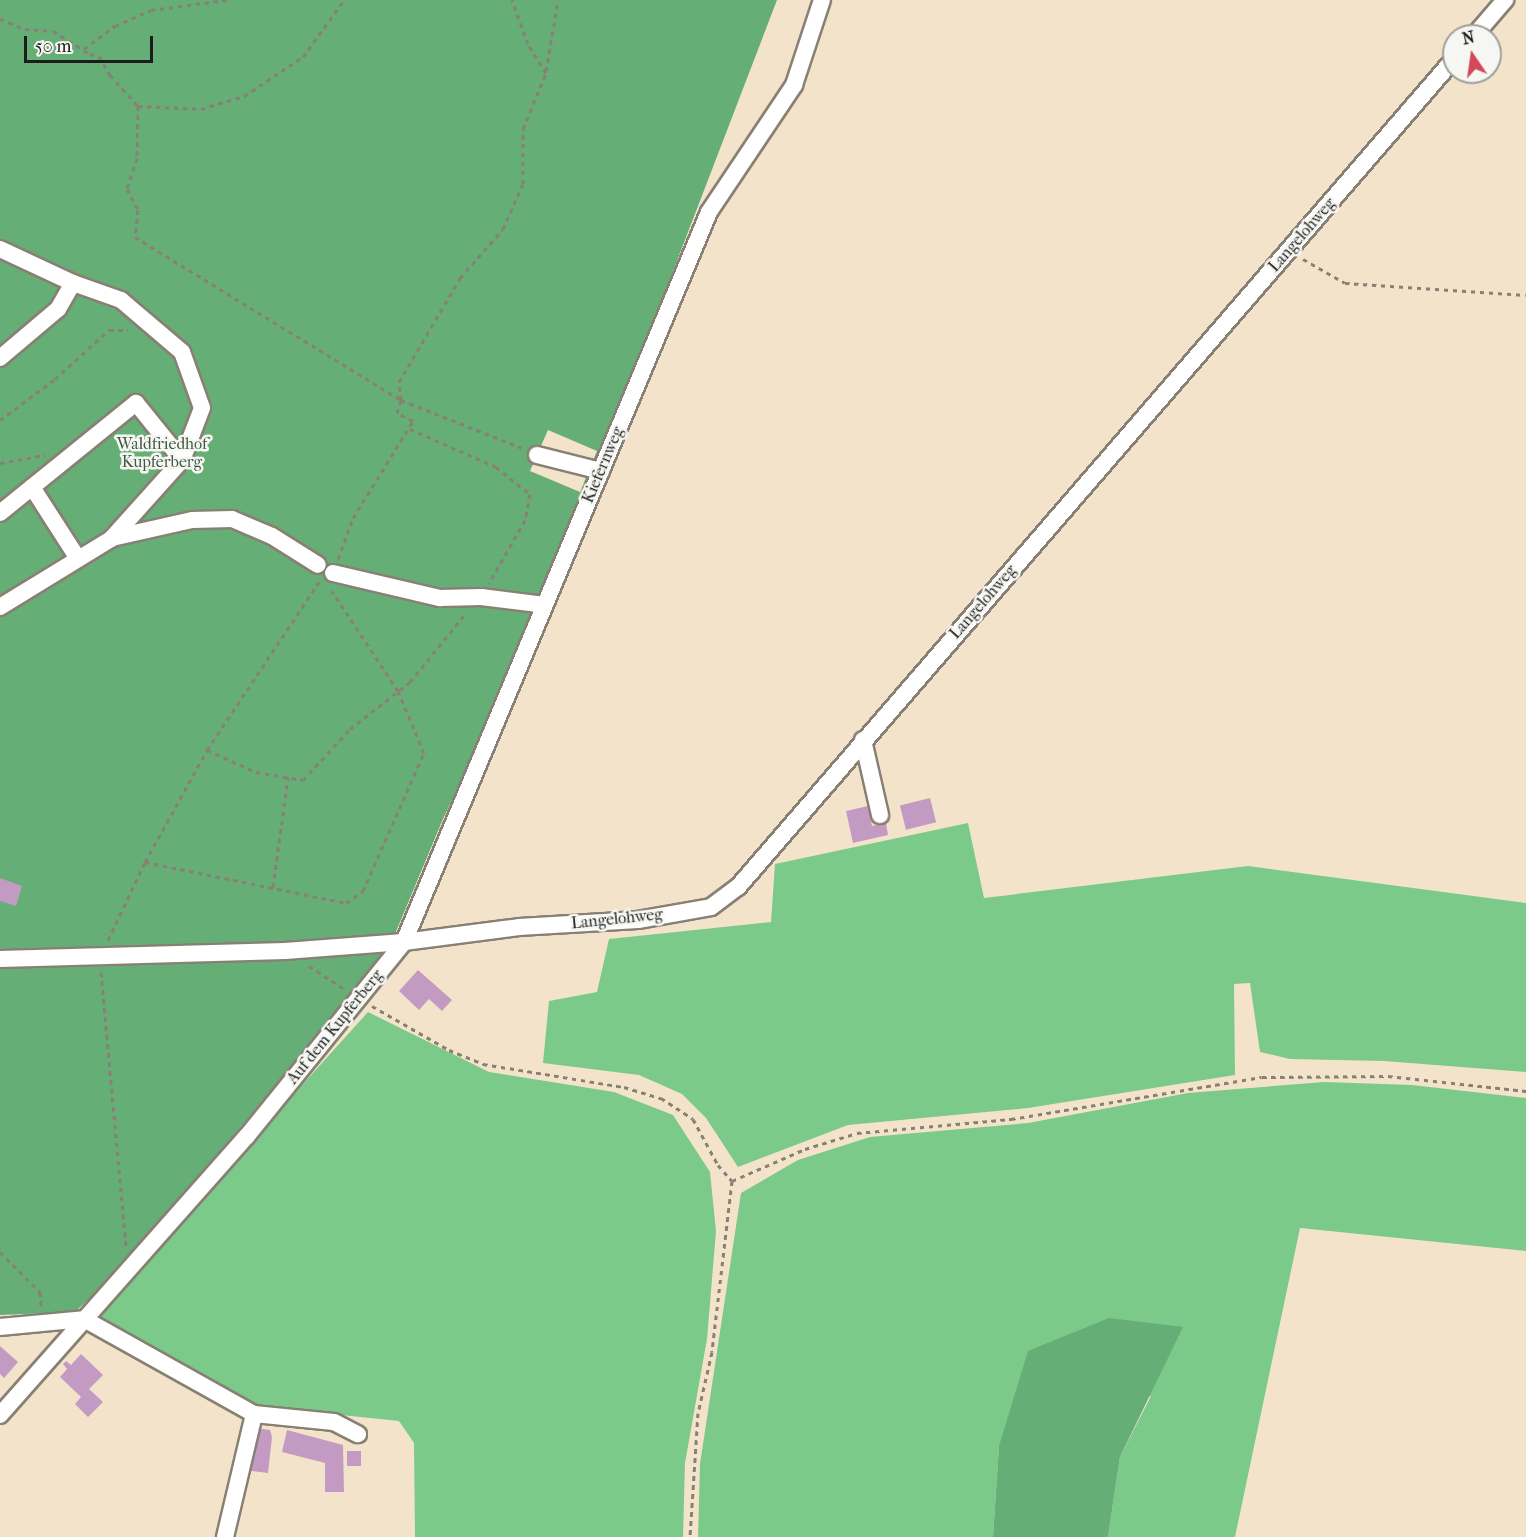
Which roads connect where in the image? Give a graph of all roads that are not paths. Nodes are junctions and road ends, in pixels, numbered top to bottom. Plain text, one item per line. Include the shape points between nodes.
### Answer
1 (822, 0) edge
2 (1505, 0) edge
3 (1484, 24) edge
4 (1442, 73) edge
5 (0, 249) edge
6 (73, 284) junction
7 (0, 358) edge
8 (537, 455) road end
9 (182, 460) junction
10 (601, 471) junction
11 (32, 487) junction
12 (0, 513) edge
13 (111, 538) junction
14 (77, 557) junction
15 (544, 605) junction
16 (0, 607) edge
17 (863, 740) junction
18 (880, 815) dead end
19 (404, 942) junction
20 (0, 959) edge
21 (84, 1319) junction
22 (0, 1327) edge
23 (254, 1414) junction
24 (0, 1416) edge
25 (358, 1434) dead end
26 (225, 1537) edge

1 - 10 street, Kiefernweg via 794,85 709,212
2 - 3 street
4 - 17 street, Langelohweg
5 - 6 street
6 - 7 street via 58,309
6 - 9 street via 121,300 182,351 202,408
8 - 10 street
9 - 11 street via 136,403
9 - 13 street
10 - 15 street, Kiefernweg
11 - 12 street
11 - 14 street
13 - 14 street
13 - 15 street via 192,520 232,519 272,536 325,571 440,598 481,597
14 - 16 street
15 - 19 street, Kiefernweg
17 - 18 street
17 - 19 street, Langelohweg via 738,887 711,907 638,920 519,927
19 - 20 street, Auf dem Kupferberg via 285,951
19 - 21 street, Auf dem Kupferberg via 247,1136
21 - 22 street
21 - 23 street
21 - 24 street, Auf dem Kupferberg
23 - 25 street via 334,1422
23 - 26 street

